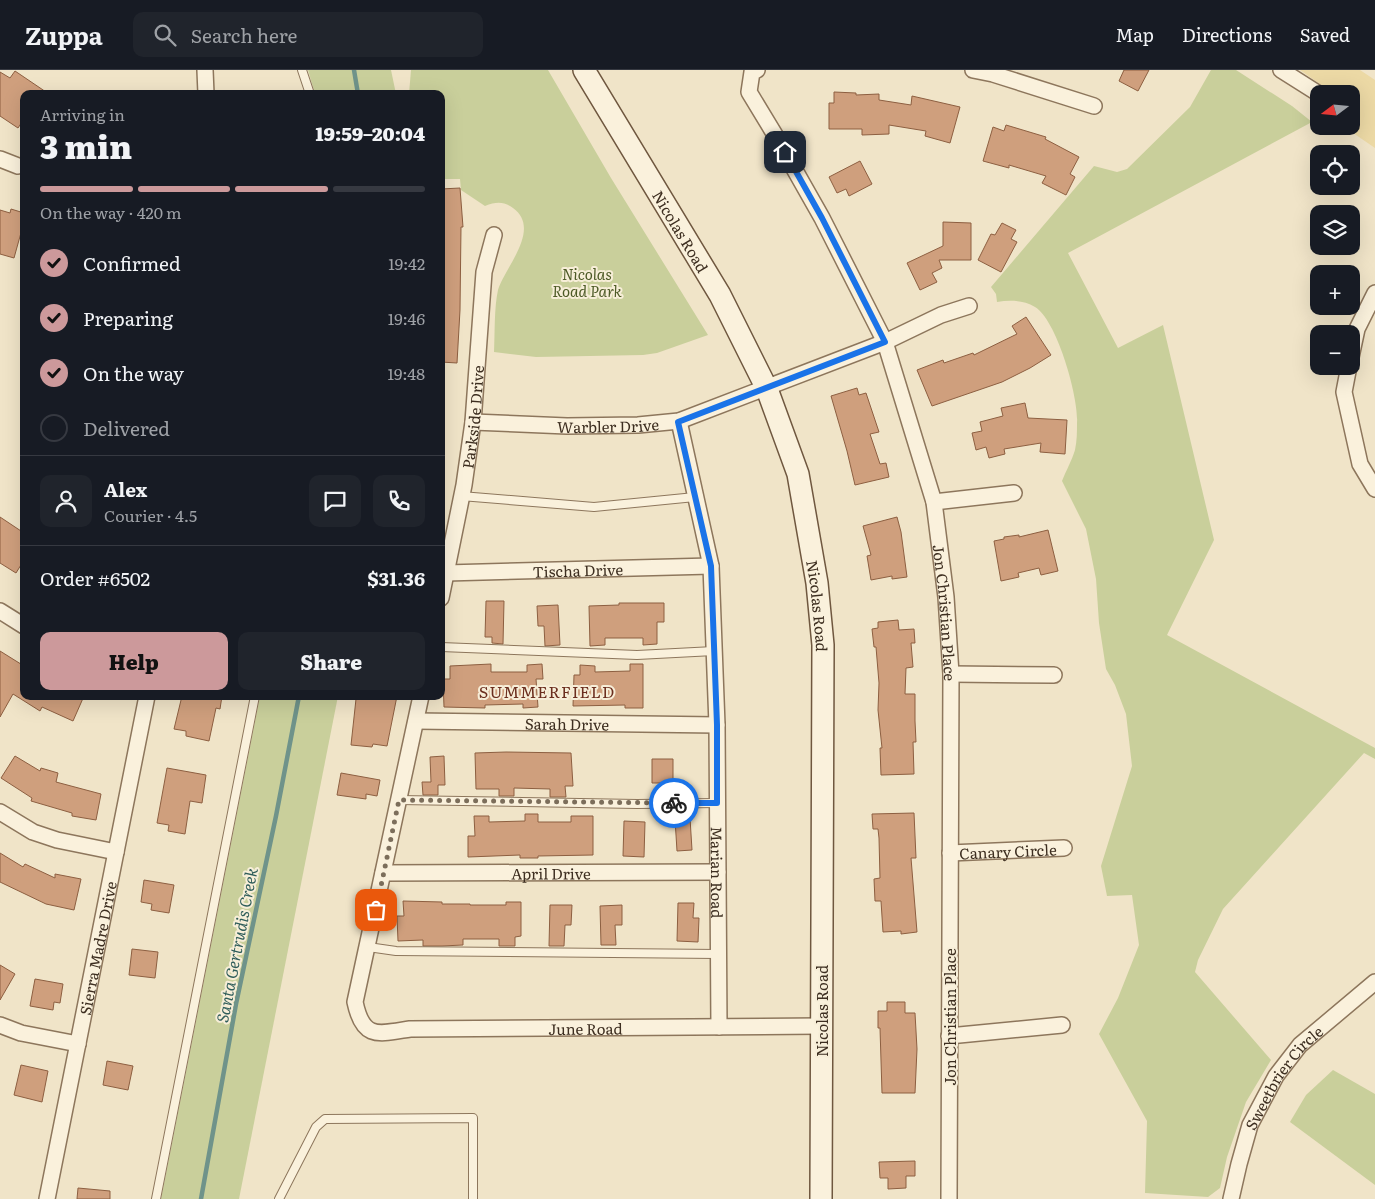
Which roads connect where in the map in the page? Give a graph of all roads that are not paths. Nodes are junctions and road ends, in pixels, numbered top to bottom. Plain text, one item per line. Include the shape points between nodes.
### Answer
1 (205, 70) edge
2 (302, 70) edge
3 (584, 70) edge
4 (757, 70) edge
5 (974, 70) edge
6 (1281, 70) edge
7 (1310, 88) edge
8 (206, 90) edge
9 (309, 90) edge
10 (1094, 106) dead end
11 (0, 159) edge
12 (18, 166) dead end
13 (494, 234) dead end
14 (1375, 292) edge
15 (969, 306) dead end
16 (1359, 325) edge
17 (885, 342) junction
18 (1347, 375) edge
19 (767, 389) junction
20 (473, 422) junction
21 (678, 422) junction
22 (1375, 489) edge
23 (1014, 493) dead end
24 (462, 496) junction
25 (695, 497) junction
26 (934, 502) junction
27 (711, 566) junction
28 (446, 573) junction
29 (445, 578) edge
30 (0, 611) edge
31 (20, 624) edge
32 (445, 647) edge
33 (714, 651) junction
34 (951, 674) junction
35 (1054, 675) dead end
36 (146, 700) edge
37 (254, 700) edge
38 (421, 700) edge
39 (416, 721) junction
40 (717, 725) junction
41 (399, 800) junction
42 (717, 803) junction
43 (0, 812) edge
44 (1064, 848) dead end
45 (116, 852) junction
46 (950, 853) junction
47 (718, 872) junction
48 (383, 873) junction
49 (368, 948) junction
50 (718, 954) junction
51 (1375, 982) edge
52 (1062, 1025) dead end
53 (0, 1026) edge
54 (821, 1026) junction
55 (719, 1027) junction
56 (949, 1036) junction
57 (78, 1044) junction
58 (47, 1199) edge
59 (156, 1199) edge
60 (279, 1199) edge
61 (474, 1199) edge
62 (821, 1199) edge
63 (949, 1199) edge
64 (1231, 1199) edge

1 - 8 street
2 - 9 lane
3 - 19 main road, Nicolas Road via 720,294
4 - 17 street, Jon Christian Place via 752,72 750,92 822,218
5 - 10 street
6 - 7 street
11 - 12 street
13 - 20 street, Parkside Drive via 484,272
14 - 16 street
15 - 17 street, Warbler Drive
17 - 19 street, Warbler Drive
17 - 26 street, Jon Christian Place
18 - 22 street via 1344,392 1360,464
19 - 21 street, Warbler Drive
19 - 54 main road, Nicolas Road via 798,474 817,583 823,645
20 - 21 street, Warbler Drive via 568,426
20 - 24 street, Parkside Drive
21 - 25 street, Marian Road
23 - 26 street
24 - 25 lane via 594,507
24 - 28 street, Parkside Drive
25 - 27 street, Marian Road
26 - 34 street, Jon Christian Place via 946,597
27 - 28 street, Tischa Drive
27 - 33 street, Marian Road
28 - 29 street, Parkside Drive
30 - 31 street
32 - 33 lane via 637,655
33 - 40 street, Marian Road
34 - 35 street
34 - 46 street, Jon Christian Place
36 - 45 street, Sierra Madre Drive
37 - 59 lane
38 - 39 street
39 - 40 street, Sarah Drive
39 - 41 street
40 - 42 street, Marian Road
41 - 42 lane
41 - 48 street
42 - 47 street, Marian Road
43 - 45 street via 33,832
44 - 46 street, Canary Circle
45 - 57 street, Sierra Madre Drive
46 - 56 street, Jon Christian Place
47 - 48 street, April Drive
47 - 50 street, Marian Road
48 - 49 street
49 - 50 lane via 396,951
49 - 55 street, June Road via 355,1002 358,1017 365,1028 379,1034 410,1029
50 - 55 street, Marian Road
51 - 64 street, Sweetbrier Circle via 1300,1045 1276,1076 1250,1125
52 - 56 street
53 - 57 street
54 - 55 street, June Road
54 - 62 main road, Nicolas Road
56 - 63 street, Jon Christian Place
57 - 58 street, Sierra Madre Drive
60 - 61 lane via 316,1127 325,1119 473,1118

